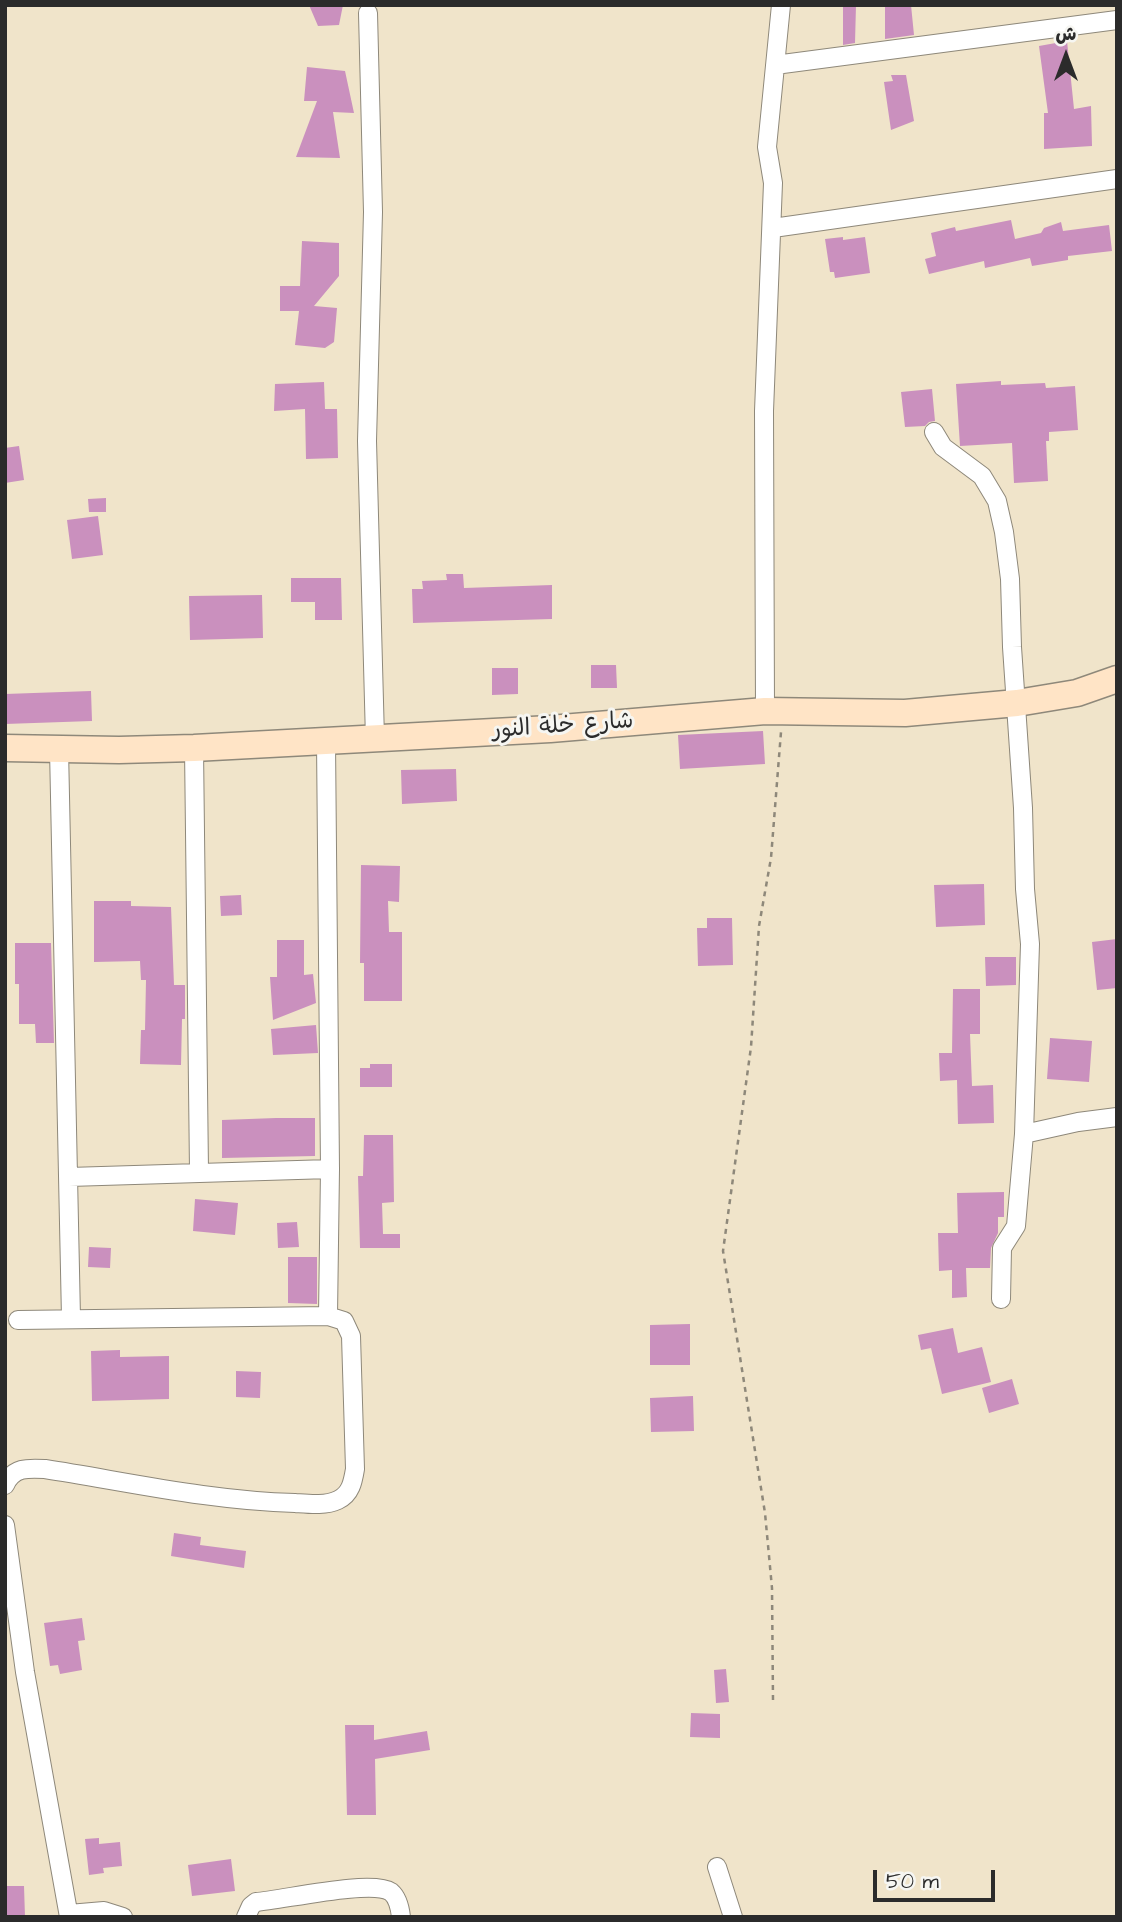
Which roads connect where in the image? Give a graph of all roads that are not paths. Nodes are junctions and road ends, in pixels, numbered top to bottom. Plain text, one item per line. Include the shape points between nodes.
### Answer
1 (781, 5) edge
2 (368, 13) dead end
3 (1117, 20) edge
4 (775, 65) junction
5 (1117, 179) edge
6 (773, 228) junction
7 (934, 432) dead end
8 (1117, 679) edge
9 (1017, 703) junction
10 (773, 711) junction
11 (375, 740) junction
12 (326, 742) junction
13 (5, 748) edge
14 (194, 748) junction
15 (59, 749) junction
16 (1117, 1117) edge
17 (1024, 1134) junction
18 (330, 1169) junction
19 (199, 1171) junction
20 (69, 1177) junction
21 (1001, 1299) dead end
22 (328, 1316) junction
23 (71, 1318) junction
24 (18, 1320) dead end
25 (5, 1485) edge
26 (5, 1525) edge
27 (6, 1544) edge
28 (718, 1867) dead end
29 (69, 1916) edge
30 (123, 1917) edge
31 (246, 1917) edge
32 (401, 1917) edge
33 (733, 1917) edge

1 - 4 street
2 - 11 street via 373,212 367,441
3 - 4 street
4 - 6 street via 767,147
5 - 6 street
6 - 10 street via 764,411
7 - 9 street via 943,447 982,476 997,501 1010,579
8 - 9 street, شارع خلة النور via 1077,693
9 - 10 street, شارع خلة النور via 905,713
9 - 17 street via 1030,944
10 - 11 street, شارع خلة النور
11 - 12 street, شارع خلة النور
12 - 14 street, شارع خلة النور
12 - 18 street
13 - 15 street, شارع خلة النور
14 - 15 street, شارع خلة النور
14 - 19 street
15 - 20 street
16 - 17 street
17 - 21 street via 1016,1226 1002,1248
18 - 19 street
18 - 22 street
19 - 20 street
20 - 23 street
22 - 23 street
22 - 25 street via 344,1321 351,1336 355,1469 351,1488 337,1501 258,1503 45,1469 24,1468 13,1473
23 - 24 street
26 - 27 street
27 - 29 street
28 - 33 street
29 - 30 street via 104,1911
31 - 32 street via 256,1902 370,1887 391,1892

